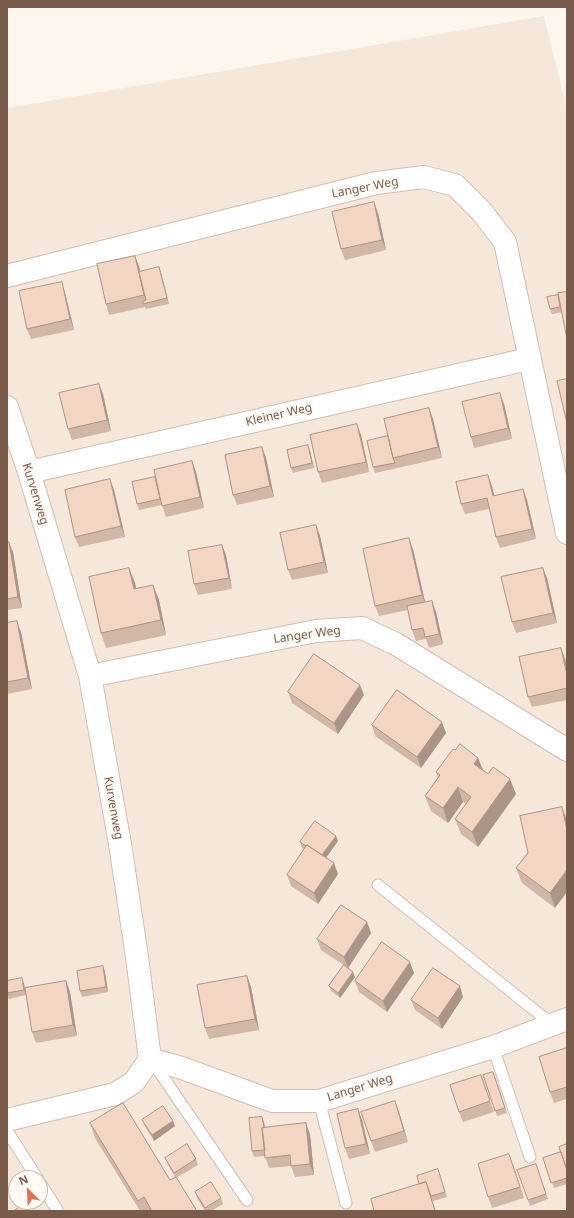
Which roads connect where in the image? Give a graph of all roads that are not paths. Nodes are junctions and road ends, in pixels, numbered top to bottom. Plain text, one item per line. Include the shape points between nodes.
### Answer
1 (7, 276) edge
2 (529, 359) junction
3 (7, 407) edge
4 (29, 472) junction
5 (567, 533) edge
6 (90, 676) junction
7 (567, 750) edge
8 (378, 886) dead end
9 (560, 1022) edge
10 (492, 1047) junction
11 (150, 1059) junction
12 (319, 1101) junction
13 (7, 1120) edge
14 (7, 1131) edge
15 (530, 1157) dead end
16 (32, 1170) edge
17 (48, 1195) edge
18 (247, 1200) dead end
19 (346, 1203) dead end
20 (58, 1211) edge

1 - 2 street, Langer Weg via 376,183 424,177 455,185 482,212 505,242
2 - 4 street, Kleiner Weg
2 - 5 street, Langer Weg
3 - 4 street, Kurvenweg
4 - 6 street, Kurvenweg
6 - 7 street, Langer Weg via 316,631 362,628 396,644
6 - 11 street, Kurvenweg via 120,844
8 - 9 lane
9 - 10 street, Langer Weg
10 - 12 street, Langer Weg
10 - 15 lane
11 - 12 street, Langer Weg via 272,1100
11 - 13 street via 134,1082 115,1094
11 - 18 lane
12 - 19 lane
14 - 16 lane
17 - 20 lane

